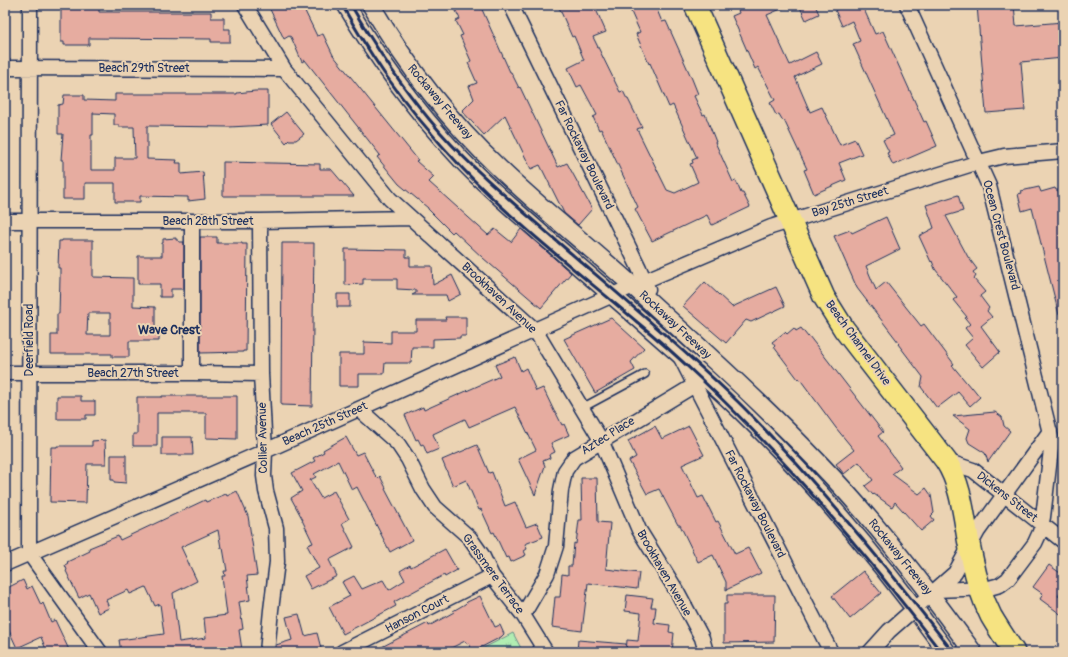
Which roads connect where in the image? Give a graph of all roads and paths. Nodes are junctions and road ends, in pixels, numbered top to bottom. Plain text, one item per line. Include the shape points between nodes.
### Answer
1 (30, 5) edge
2 (244, 5) edge
3 (346, 5) edge
4 (371, 5) edge
5 (511, 5) edge
6 (695, 5) edge
7 (907, 5) edge
8 (5, 68) edge
9 (29, 68) junction
10 (284, 69) junction
11 (1063, 151) edge
12 (979, 162) junction
13 (411, 218) junction
14 (790, 220) junction
15 (5, 221) edge
16 (29, 221) junction
17 (192, 221) junction
18 (260, 221) junction
19 (639, 284) junction
20 (612, 296) junction
21 (535, 330) junction
22 (5, 373) edge
23 (29, 373) junction
24 (192, 373) junction
25 (261, 374) junction
26 (645, 374) dead end
27 (700, 381) junction
28 (582, 408) junction
29 (359, 409) junction
30 (1050, 431) junction
31 (601, 440) junction
32 (265, 451) junction
33 (946, 461) junction
34 (1004, 495) junction
35 (1042, 524) junction
36 (1063, 541) edge
37 (969, 546) junction
38 (29, 553) junction
39 (5, 564) edge
40 (492, 576) junction
41 (980, 589) junction
42 (933, 593) junction
43 (915, 609) junction
44 (523, 616) junction
45 (100, 652) edge
46 (267, 652) edge
47 (342, 652) edge
48 (546, 652) edge
49 (706, 652) edge
50 (831, 652) edge
51 (870, 652) edge
52 (947, 652) edge
53 (973, 652) edge
54 (1014, 652) edge

1 - 9 street, Deerfield Road
2 - 10 street, Brookhaven Avenue
3 - 20 street, Rockaway Freeway via 400,89 457,156
4 - 19 street, Rockaway Freeway via 414,72 480,149 515,183
5 - 19 street, Far Rockaway Boulevard
6 - 14 main road, Beach Channel Drive
7 - 12 street, Ocean Crest Boulevard
8 - 9 street, Beach 29th Street
9 - 10 street, Beach 29th Street
9 - 16 street, Deerfield Road
10 - 13 street, Brookhaven Avenue via 390,199
11 - 12 street, Bay 25th Street via 1004,156
12 - 14 street, Bay 25th Street
12 - 30 street, Ocean Crest Boulevard via 989,186
13 - 18 street, Beach 28th Street
13 - 21 street, Brookhaven Avenue
14 - 19 street, Bay 25th Street
14 - 33 main road, Beach Channel Drive via 836,318
15 - 16 street, Beach 28th Street
16 - 17 street, Beach 28th Street
16 - 23 street, Deerfield Road
17 - 18 street, Beach 28th Street
17 - 24 street
18 - 25 street, Collier Avenue
19 - 20 street, Beach 25th Street
19 - 42 street, Rockaway Freeway via 654,306 720,366 823,467
20 - 21 street, Beach 25th Street
20 - 27 street, Rockaway Freeway via 679,355
21 - 28 street, Brookhaven Avenue
21 - 29 street, Beach 25th Street
22 - 23 street, Beach 27th Street
23 - 24 street, Beach 27th Street
23 - 38 street, Deerfield Road
24 - 25 street, Beach 27th Street
25 - 32 street, Collier Avenue
26 - 28 lane
27 - 31 street, Aztec Place
27 - 43 street, Rockaway Freeway via 763,434 829,504
27 - 50 street, Far Rockaway Boulevard
28 - 31 street, Brookhaven Avenue
29 - 32 street, Beach 25th Street
29 - 40 street, Grassmere Terrace via 398,444 435,507 470,538
30 - 34 street
30 - 35 street, Ocean Crest Boulevard via 1051,457
31 - 44 street, Aztec Place via 574,458 565,471 556,546 547,574
31 - 49 street, Brookhaven Avenue via 639,530 678,593 702,638
32 - 38 street, Beach 25th Street
32 - 46 street, Collier Avenue via 264,476 276,528 277,562
33 - 34 street, Dickens Street via 974,470
33 - 37 main road, Beach Channel Drive via 957,485
34 - 35 street, Dickens Street
34 - 37 street
35 - 36 street, Dickens Street
35 - 41 street, Ocean Crest Boulevard via 1035,543 1008,579 1000,585
37 - 41 main road, Beach Channel Drive
37 - 42 street via 955,573
38 - 39 street, Beach 25th Street
38 - 45 street
40 - 44 street, Grassmere Terrace
40 - 47 street, Hanson Court
41 - 42 street, Ocean Crest Boulevard
41 - 54 main road, Beach Channel Drive via 991,616
42 - 43 street
42 - 53 street, Rockaway Freeway
43 - 51 street via 889,631
43 - 52 street, Rockaway Freeway
44 - 48 street, Grassmere Terrace

